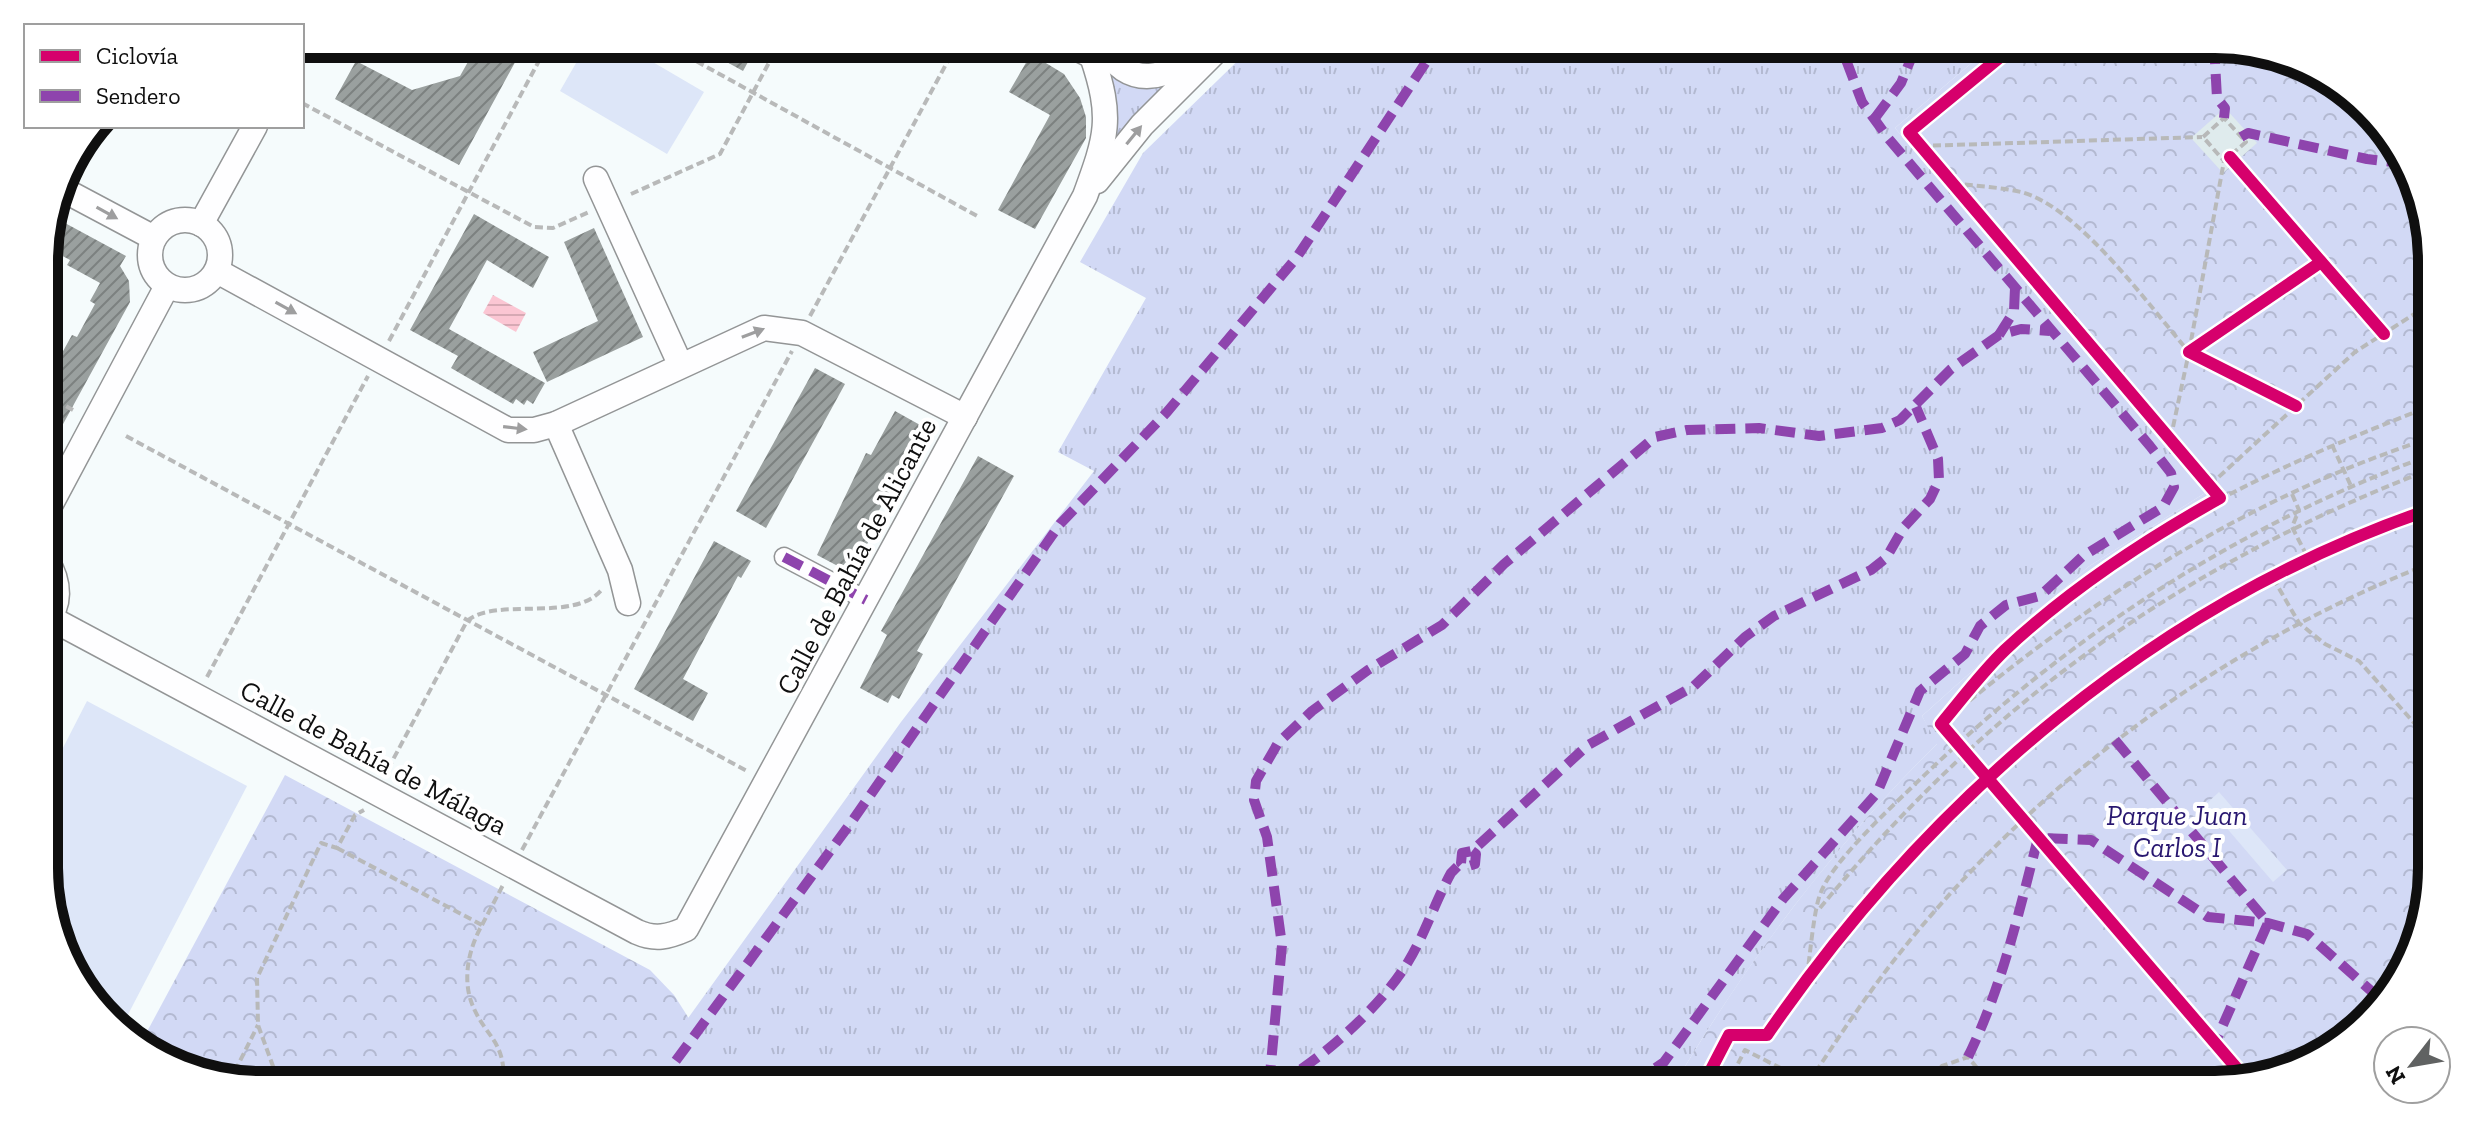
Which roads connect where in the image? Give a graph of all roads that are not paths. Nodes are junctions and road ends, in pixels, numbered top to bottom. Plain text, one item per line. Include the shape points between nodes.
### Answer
1 (1101, 58) edge
2 (1110, 58) edge
3 (1192, 58) edge
4 (1193, 58) edge
5 (254, 128) edge
6 (596, 179) dead end
7 (70, 193) edge
8 (1085, 196) junction
9 (201, 224) junction
10 (154, 238) junction
11 (217, 271) junction
12 (167, 286) junction
13 (680, 364) junction
14 (965, 417) junction
15 (556, 424) junction
16 (58, 491) edge
17 (784, 557) dead end
18 (866, 600) junction
19 (628, 603) dead end
20 (58, 626) edge
21 (671, 936) joint

1 - 8 street, Calle de Bahía de Alicante via 1108,115
2 - 3 street via 1144,76 1161,76
8 -> 4 street, Calle de Bahía de Alicante
5 - 9 street
6 - 13 street
7 -> 10 street
8 - 14 street, Calle de Bahía de Alicante
9 - 10 street via 179,221
9 - 11 street via 216,240
10 - 12 street via 152,267
11 - 12 street via 200,287
11 -> 15 street via 508,430
12 - 16 street
13 -> 14 street via 764,328 802,333
13 - 15 street
14 - 18 street, Calle de Bahía de Alicante
15 - 19 street via 620,570
17 - 18 street
18 - 21 street, Calle de Bahía de Alicante via 696,916
20 - 21 street, Calle de Bahía de Málaga via 637,932 651,938

